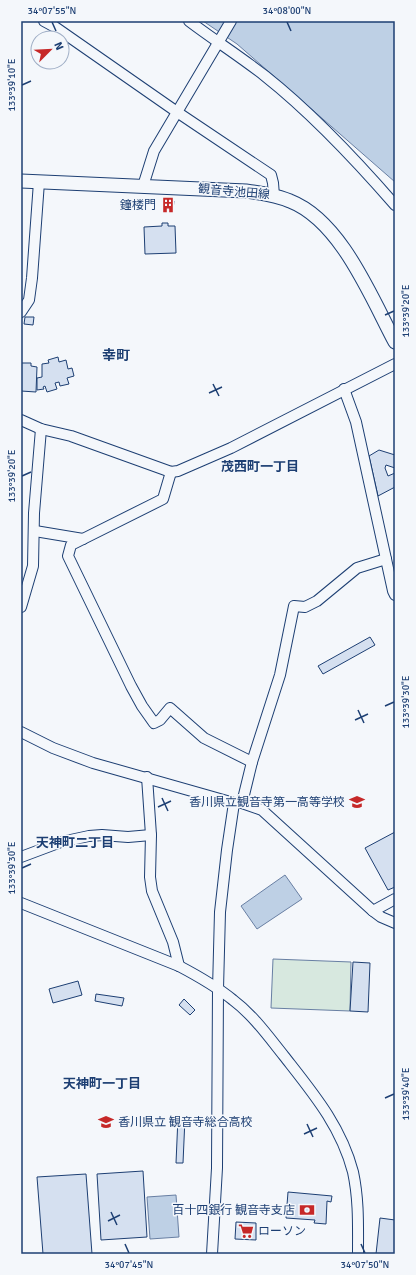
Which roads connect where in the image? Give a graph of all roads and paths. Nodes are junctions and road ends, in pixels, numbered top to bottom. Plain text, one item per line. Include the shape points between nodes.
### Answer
1 (44, 21) edge
2 (189, 21) edge
3 (231, 21) edge
4 (218, 43) junction
5 (178, 112) junction
6 (21, 181) edge
7 (39, 182) junction
8 (143, 186) junction
9 (274, 196) junction
10 (395, 205) edge
11 (21, 312) edge
12 (395, 342) edge
13 (395, 364) edge
14 (344, 389) junction
15 (21, 420) edge
16 (41, 429) junction
17 (171, 472) junction
18 (35, 531) junction
19 (83, 539) junction
20 (386, 559) junction
21 (395, 595) edge
22 (21, 607) edge
23 (21, 732) edge
24 (252, 762) junction
25 (147, 777) junction
26 (238, 803) junction
27 (151, 835) junction
28 (21, 857) edge
29 (395, 899) edge
30 (21, 903) edge
31 (372, 911) junction
32 (395, 923) edge
33 (179, 966) junction
34 (218, 988) junction
35 (212, 1254) edge
36 (358, 1254) edge

1 - 5 street
2 - 4 street
3 - 4 street
4 - 5 street
4 - 10 street via 265,76 301,107 357,162
5 - 8 street via 154,151
5 - 9 street via 270,175
6 - 7 main road, 観音寺池田線
7 - 8 main road, 観音寺池田線
7 - 11 street via 29,300
8 - 9 main road, 観音寺池田線 via 240,191
9 - 12 main road, 観音寺池田線 via 308,210 334,235 356,267
13 - 14 street
14 - 17 street via 231,448 178,472
14 - 20 street via 356,422
15 - 16 street
16 - 17 street via 71,436
16 - 18 street via 34,513
17 - 19 street via 162,499
18 - 19 street
18 - 22 street via 33,566
19 - 24 street via 71,545 68,556 131,686 154,723 170,708 204,738
20 - 21 street
20 - 24 street via 357,568 317,601 305,607 294,606 280,675
23 - 25 street via 52,748 93,763
24 - 26 street
25 - 26 street
25 - 27 street
26 - 31 street via 262,810
26 - 34 street via 227,850 220,912
27 - 28 street via 89,836 61,842
27 - 33 street via 152,891 173,942
29 - 31 street
30 - 33 street
31 - 32 street
33 - 34 street
34 - 35 street via 217,1168
34 - 36 street via 239,1005 270,1038 327,1112 340,1135 357,1193

